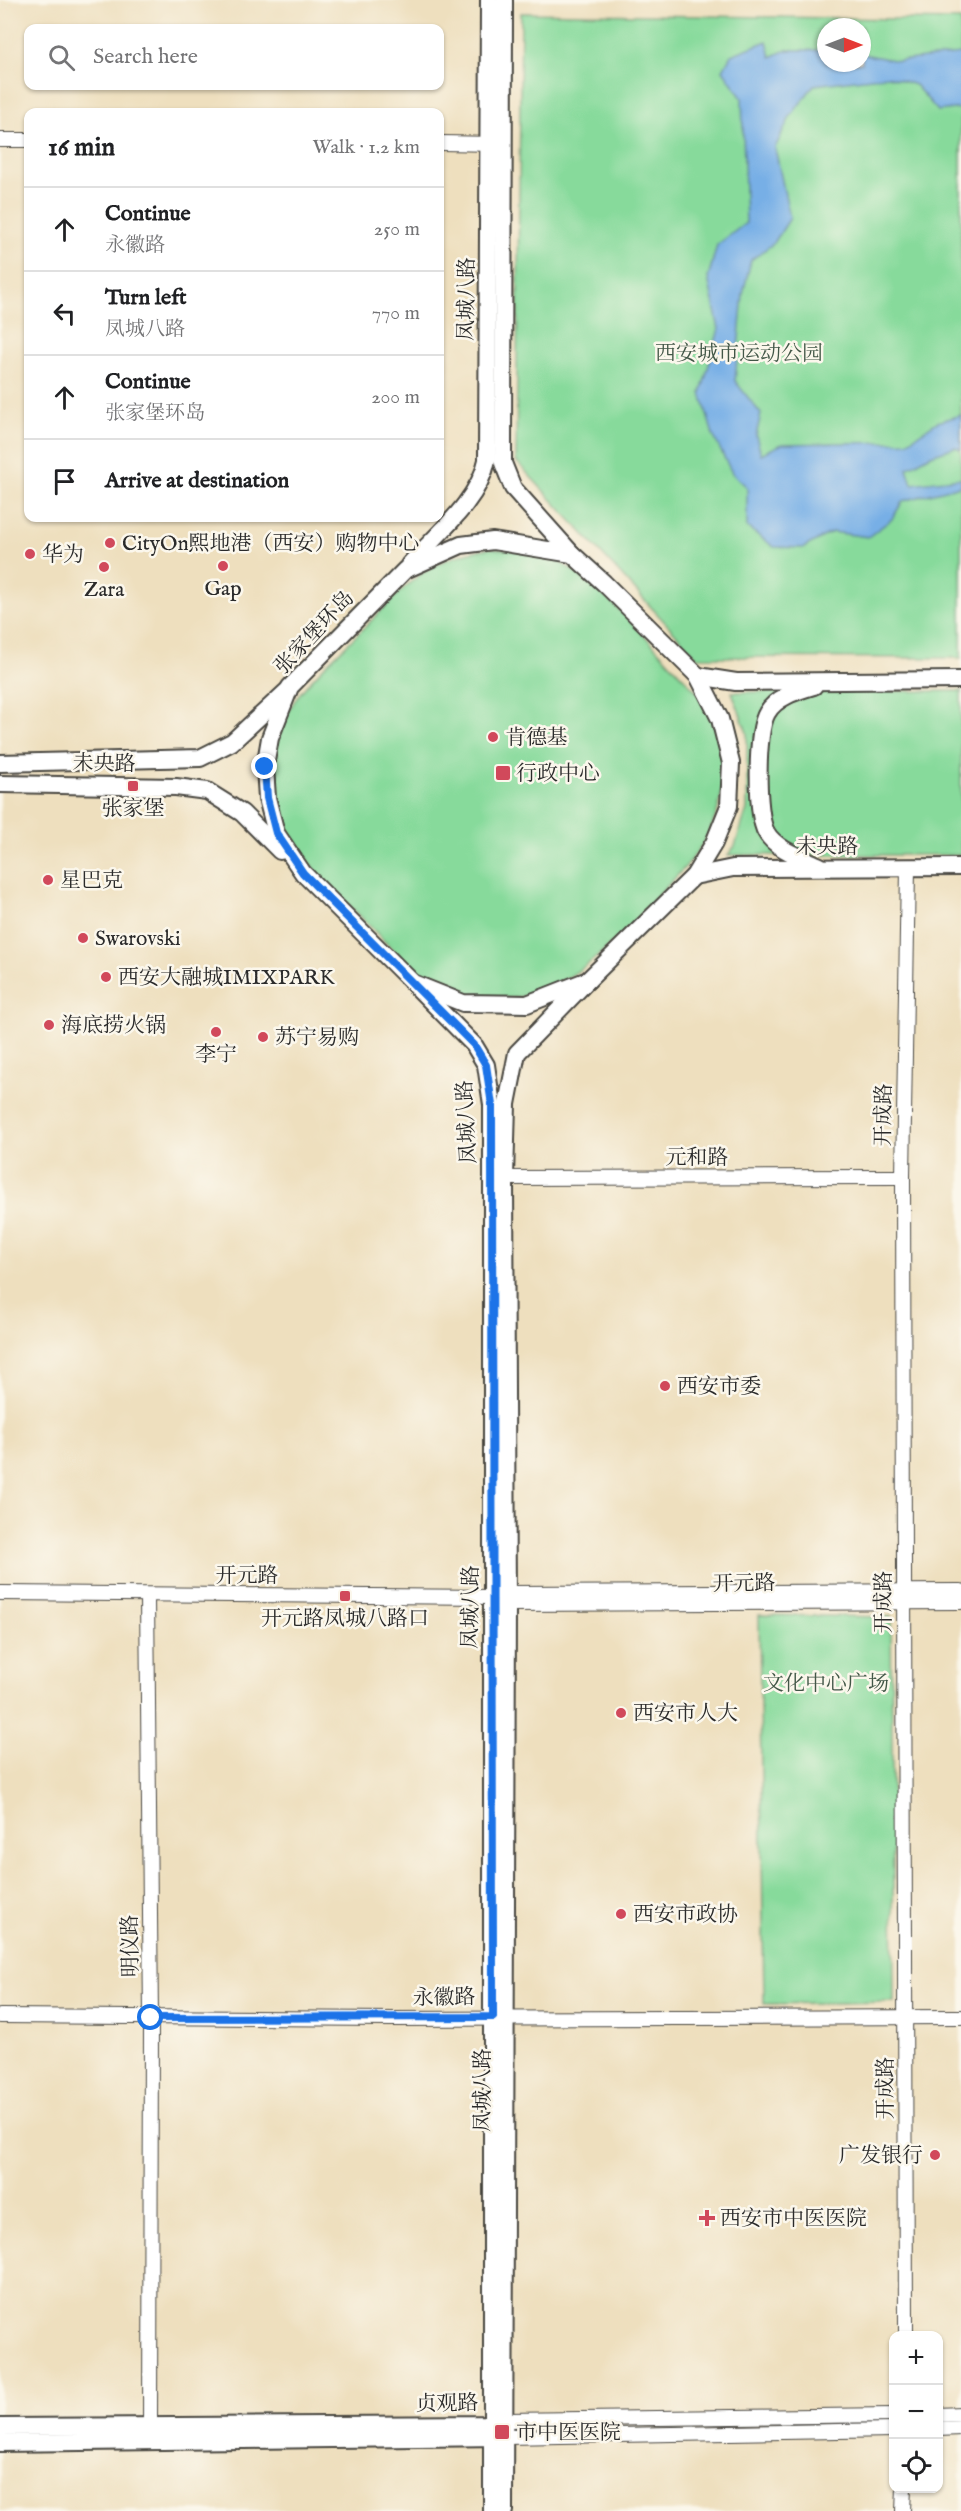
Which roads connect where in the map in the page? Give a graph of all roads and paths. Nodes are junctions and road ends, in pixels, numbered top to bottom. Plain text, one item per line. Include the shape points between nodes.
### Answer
1 (489, 0) edge
2 (504, 0) edge
3 (0, 140) edge
4 (24, 140) edge
5 (444, 143) edge
6 (497, 144) junction
7 (572, 554) junction
8 (405, 570) junction
9 (698, 676) junction
10 (961, 680) edge
11 (829, 681) junction
12 (290, 687) junction
13 (0, 763) edge
14 (0, 784) edge
15 (961, 867) edge
16 (823, 868) junction
17 (908, 868) junction
18 (303, 873) junction
19 (694, 876) junction
20 (588, 980) junction
21 (413, 983) junction
22 (903, 1177) junction
23 (498, 1178) junction
24 (961, 1591) edge
25 (0, 1593) edge
26 (147, 1595) junction
27 (904, 1597) junction
28 (502, 1598) junction
29 (961, 1602) edge
30 (0, 2016) edge
31 (499, 2017) junction
32 (906, 2017) junction
33 (961, 2017) edge
34 (151, 2018) junction
35 (906, 2331) edge
36 (961, 2414) edge
37 (889, 2415) edge
38 (943, 2415) edge
39 (0, 2427) edge
40 (961, 2428) edge
41 (943, 2429) edge
42 (499, 2430) junction
43 (889, 2430) edge
44 (150, 2435) junction
45 (0, 2443) edge
46 (904, 2493) edge
47 (492, 2511) edge
48 (504, 2511) edge
49 (903, 2511) edge

1 - 6 main road, 凤城八路
2 - 6 main road, 凤城八路
3 - 4 street
5 - 6 street
6 - 7 main road, 凤城八路 via 503,463 513,488
6 - 8 main road, 凤城八路 via 484,476 473,494
7 - 8 main road, 张家堡环岛 via 493,541 461,544
7 - 9 main road, 张家堡环岛
8 - 12 main road, 张家堡环岛
9 - 11 main road via 736,681
9 - 19 main road, 张家堡环岛 via 720,719 731,763 729,806 714,843
10 - 11 main road
11 - 16 main road via 788,694 767,712 761,732 760,817 767,833 780,846
12 - 13 main road, 未央路 via 232,742 200,759
12 - 18 main road, 张家堡环岛 via 270,738 267,798 276,833
14 - 18 main road, 未央路 via 207,791 242,813
15 - 17 main road, 未央路
16 - 17 main road, 未央路
16 - 19 main road, 未央路 via 733,868
17 - 22 street, 开成路
18 - 21 main road, 张家堡环岛
19 - 20 main road, 张家堡环岛
20 - 21 main road, 张家堡环岛 via 527,1005 463,1003
20 - 23 main road, 凤城八路 via 518,1053
21 - 23 main road, 凤城八路 via 474,1045 486,1065
22 - 23 street, 元和路
22 - 27 street, 开成路
23 - 28 main road, 凤城八路
24 - 27 street, 开元路
25 - 26 street, 开元路
26 - 28 street, 开元路
26 - 34 street, 明仪路
27 - 28 street, 开元路
27 - 29 street, 开元路
27 - 32 street, 开成路
28 - 31 main road, 凤城八路
30 - 34 street, 永徽路
31 - 32 street, 永徽路
31 - 34 street, 永徽路
31 - 42 main road, 凤城八路
32 - 33 street, 永徽路
32 - 35 street, 开成路
34 - 44 street, 明仪路
36 - 38 street
37 - 42 street, 贞观路
39 - 44 main road, 贞观路
40 - 41 street
42 - 43 street, 贞观路
42 - 44 main road, 贞观路
42 - 47 main road, 凤城八路
42 - 48 main road, 凤城八路
44 - 45 main road, 贞观路
46 - 49 street

